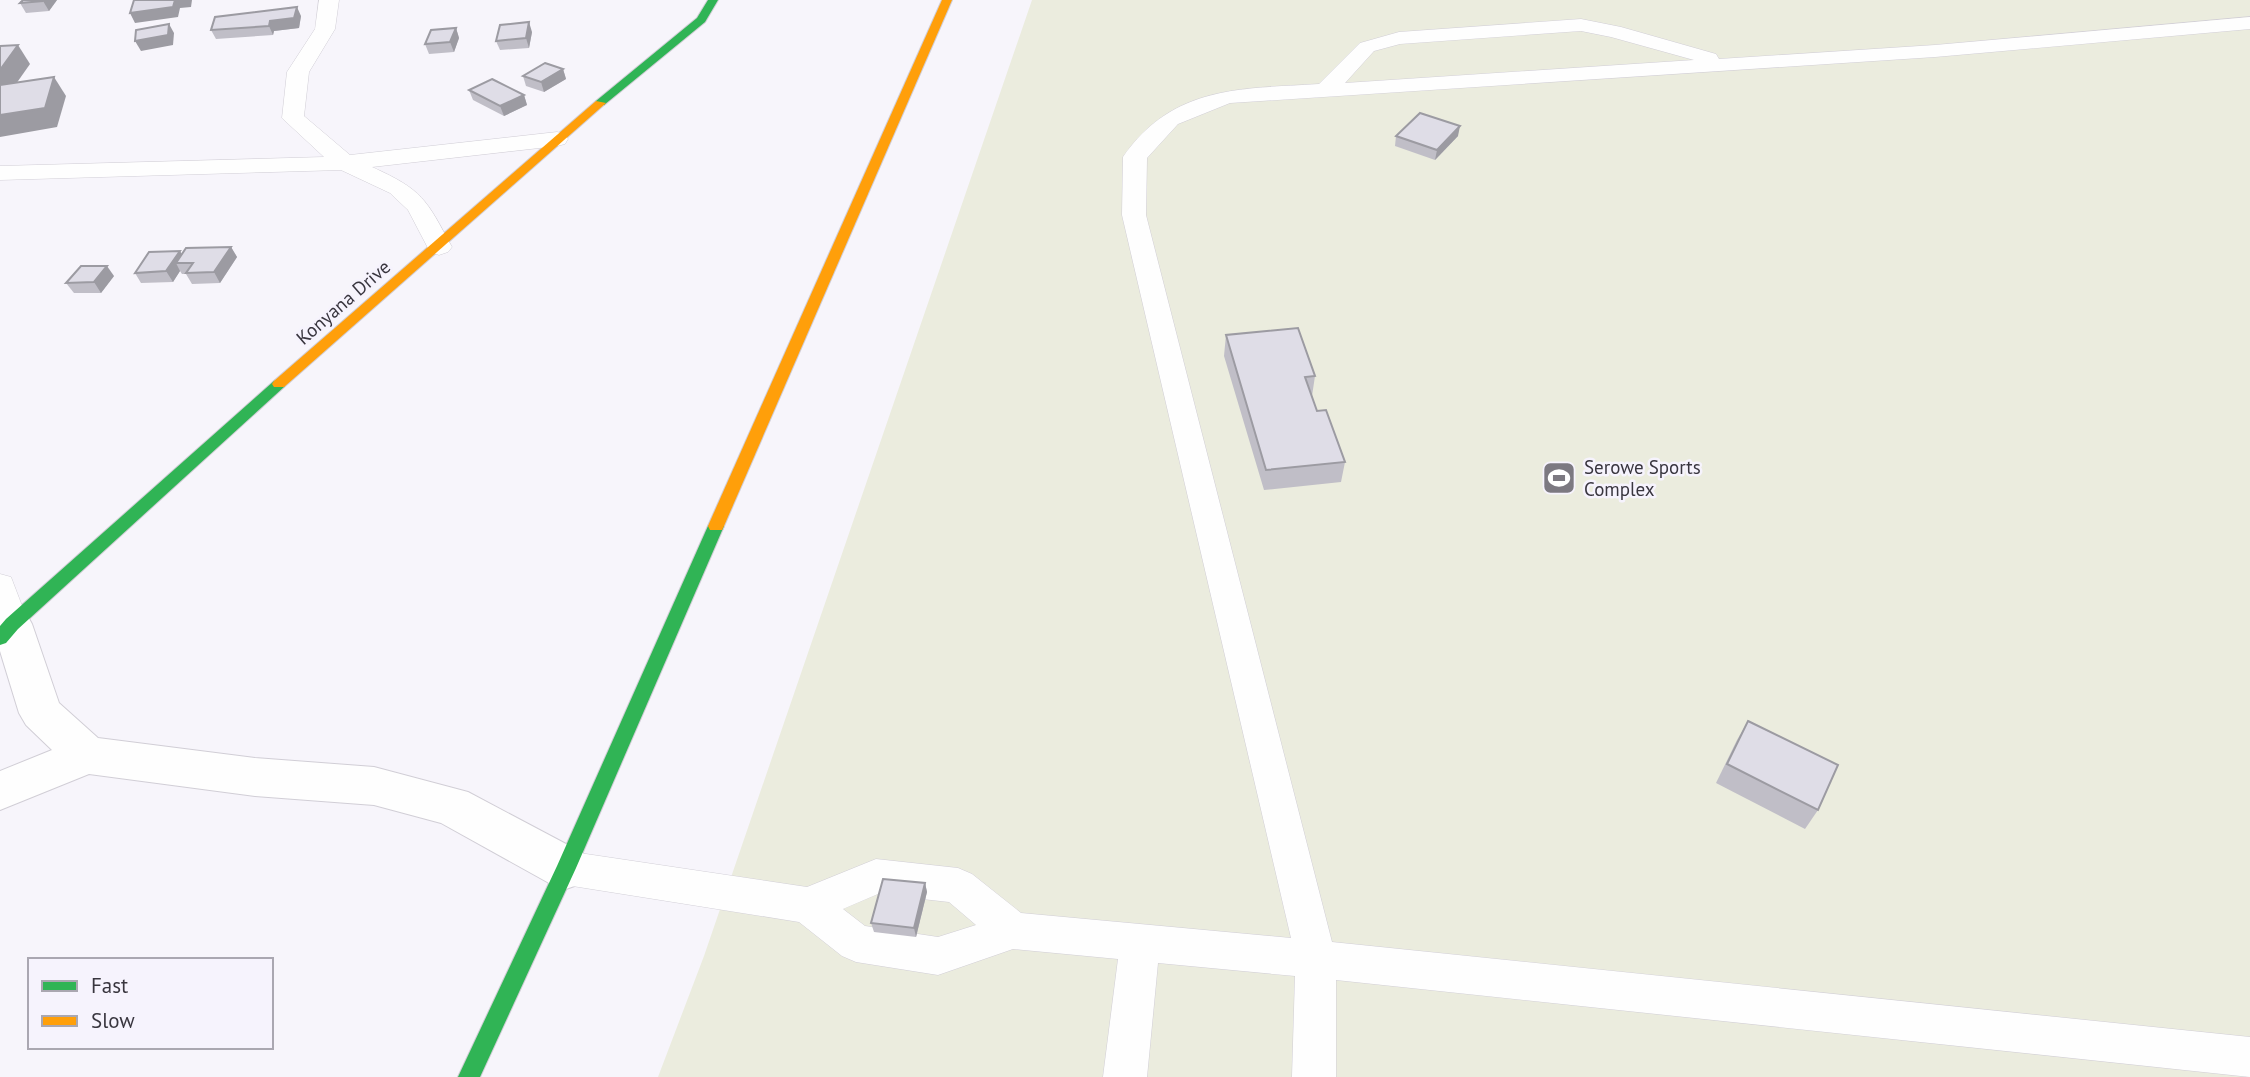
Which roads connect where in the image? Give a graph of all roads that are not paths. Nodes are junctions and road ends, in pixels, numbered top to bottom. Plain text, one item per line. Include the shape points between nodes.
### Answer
1 (329, 0) edge
2 (712, 0) edge
3 (947, 0) edge
4 (2250, 23) edge
5 (1731, 64) junction
6 (1326, 90) junction
7 (557, 139) junction
8 (345, 163) junction
9 (0, 173) edge
10 (439, 247) junction
11 (4, 616) edge
12 (87, 755) junction
13 (0, 791) edge
14 (566, 867) junction
15 (808, 905) junction
16 (1013, 931) junction
17 (1140, 942) junction
18 (1316, 959) junction
19 (2250, 1058) edge
20 (469, 1077) edge
21 (1125, 1077) edge
22 (1314, 1077) edge

1 - 8 lane via 325,29 298,72 293,118
2 - 7 street, Konyana Drive via 701,20
3 - 14 street
4 - 5 lane
5 - 6 lane
5 - 6 lane via 1581,25 1399,38 1367,47
6 - 18 lane via 1227,97 1170,119 1135,157 1134,215
7 - 8 lane
7 - 10 street, Konyana Drive
8 - 9 lane
8 - 10 lane via 398,188 418,207
10 - 11 street, Konyana Drive
11 - 12 street via 41,713
12 - 13 street
12 - 14 street via 255,777 374,786 452,806
14 - 15 lane
14 - 20 street
15 - 16 lane via 856,943 938,956
15 - 16 lane via 876,876 958,886
16 - 17 lane
17 - 18 lane
17 - 21 lane
18 - 19 lane
18 - 22 lane

